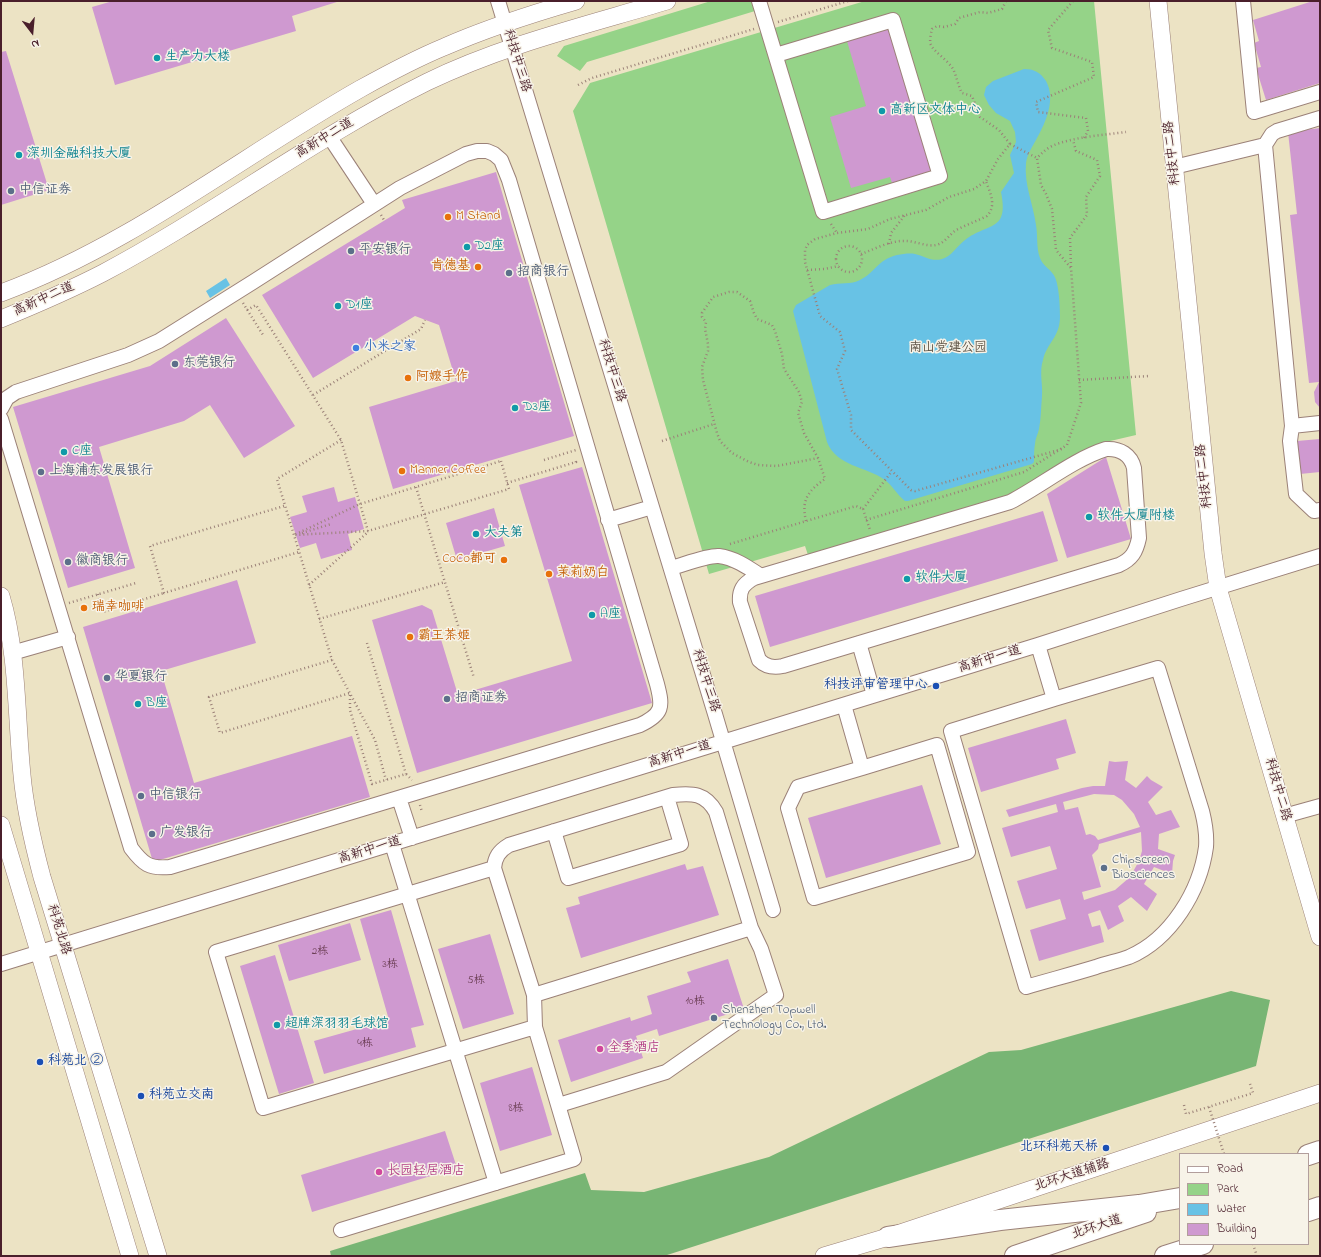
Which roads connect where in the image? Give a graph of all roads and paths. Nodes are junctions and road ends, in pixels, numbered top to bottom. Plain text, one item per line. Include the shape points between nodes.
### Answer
1 (498, 1) edge
2 (576, 1) edge
3 (667, 1) edge
4 (759, 1) edge
5 (848, 1) edge
6 (1073, 1) edge
7 (1158, 1) edge
8 (1243, 1) edge
9 (505, 23) junction
10 (767, 26) junction
11 (512, 48) junction
12 (776, 55) junction
13 (578, 85) dead end
14 (1320, 92) edge
15 (1320, 118) edge
16 (1126, 132) dead end
17 (329, 136) junction
18 (1084, 138) junction
19 (1073, 140) junction
20 (1010, 145) dead end
21 (1265, 145) junction
22 (1037, 158) junction
23 (1174, 167) junction
24 (986, 181) dead end
25 (374, 204) junction
26 (905, 215) dead end
27 (889, 244) junction
28 (861, 254) junction
29 (839, 266) junction
30 (1071, 268) junction
31 (807, 270) dead end
32 (811, 286) dead end
33 (1, 293) edge
34 (236, 293) junction
35 (247, 310) junction
36 (1, 319) edge
37 (425, 320) dead end
38 (262, 335) dead end
39 (1150, 376) dead end
40 (1079, 380) junction
41 (313, 395) junction
42 (1, 409) edge
43 (1, 419) edge
44 (1320, 422) edge
45 (714, 424) junction
46 (1292, 426) junction
47 (341, 440) junction
48 (662, 441) dead end
49 (586, 447) junction
50 (1062, 449) junction
51 (818, 458) junction
52 (544, 460) dead end
53 (576, 462) dead end
54 (892, 471) junction
55 (507, 483) junction
56 (416, 487) junction
57 (360, 504) junction
58 (284, 506) junction
59 (652, 507) junction
60 (863, 509) junction
61 (1320, 510) edge
62 (424, 515) junction
63 (608, 520) junction
64 (866, 520) junction
65 (806, 521) junction
66 (331, 524) dead end
67 (368, 531) junction
68 (294, 535) junction
69 (874, 542) junction
70 (725, 546) dead end
71 (299, 552) junction
72 (1320, 556) edge
73 (671, 568) junction
74 (761, 576) junction
75 (444, 582) junction
76 (136, 583) dead end
77 (309, 585) junction
78 (1218, 588) junction
79 (164, 593) junction
80 (98, 594) junction
81 (1, 596) edge
82 (58, 606) junction
83 (319, 619) junction
84 (68, 637) junction
85 (367, 643) dead end
86 (859, 643) junction
87 (1038, 645) junction
88 (12, 653) junction
89 (332, 660) junction
90 (474, 678) dead end
91 (350, 693) junction
92 (874, 695) junction
93 (1054, 699) junction
94 (844, 705) junction
95 (724, 742) junction
96 (862, 768) junction
97 (406, 774) dead end
98 (386, 780) dead end
99 (372, 784) dead end
100 (667, 797) junction
101 (399, 798) junction
102 (1320, 806) edge
103 (1284, 816) junction
104 (1, 825) edge
105 (554, 832) junction
106 (412, 838) junction
107 (392, 844) junction
108 (494, 868) junction
109 (408, 894) junction
110 (773, 910) dead end
111 (751, 928) junction
112 (1320, 937) edge
113 (63, 945) junction
114 (40, 952) junction
115 (1, 964) edge
116 (534, 995) junction
117 (535, 1027) junction
118 (455, 1051) junction
119 (1250, 1084) dead end
120 (1320, 1093) edge
121 (1184, 1105) dead end
122 (559, 1106) junction
123 (1209, 1107) junction
124 (1320, 1151) edge
125 (1224, 1153) edge
126 (1309, 1155) edge
127 (496, 1183) junction
128 (1179, 1199) edge
129 (1179, 1199) edge
130 (1320, 1207) edge
131 (1309, 1211) edge
132 (341, 1230) dead end
133 (888, 1237) junction
134 (1200, 1245) edge
135 (1253, 1245) edge
136 (130, 1256) edge
137 (158, 1256) edge
138 (824, 1256) edge
139 (1015, 1256) edge
140 (1165, 1256) edge
141 (1257, 1256) edge

1 - 9 street, 科技中三路
2 - 9 main road, 高新中二道
3 - 11 main road, 高新中二道
4 - 10 street
5 - 10 path
6 - 18 path via 1048,30 1052,48 1092,62 1094,77 1036,102 1038,112 1086,118 1088,131
7 - 23 main road, 科技中二路
8 - 14 street via 1254,112
9 - 11 street, 科技中三路
9 - 33 main road, 高新中二道 via 445,46 405,65 306,121 122,236 74,262
10 - 12 street
10 - 13 path via 592,78
11 - 17 main road, 高新中二道 via 429,82
11 - 59 street, 科技中三路
12 - 12 street via 823,212 940,176 894,20
15 - 21 street via 1277,131
16 - 18 path
17 - 25 street
17 - 36 main road, 高新中二道 via 103,273
18 - 19 path
19 - 22 path via 1052,146
19 - 30 path via 1076,151 1097,160 1100,176 1086,197 1087,215 1070,238
20 - 22 path
21 - 23 street
21 - 46 street
22 - 30 path via 1041,185 1052,209 1056,250
23 - 78 main road, 科技中二路
24 - 27 path via 992,201 987,216 955,231 937,245 913,241
25 - 34 street
25 - 49 street via 466,154 487,151 501,160
26 - 27 path via 891,233
27 - 28 path
28 - 29 path via 862,261 856,270 848,272
28 - 29 path via 852,246 841,249 836,259
29 - 31 path
30 - 40 path
32 - 54 path via 820,316 840,332 845,351 837,369 851,415 851,430
34 - 35 path
34 - 42 street via 145,348 16,392 7,398
35 - 38 path
35 - 41 path via 256,304
37 - 41 path via 421,329
39 - 40 path
40 - 50 path via 1081,403 1067,445
41 - 47 path
43 - 82 street
44 - 46 street
45 - 48 path
45 - 51 path via 718,438 725,447 740,458 758,465 777,466
45 - 51 path via 702,376 708,344 706,322 702,313 713,297 737,292 750,301 758,319 774,328 784,369 802,400 798,413 804,433
46 - 61 street via 1290,441 1296,494 1314,511
47 - 57 path
47 - 58 path via 277,479
49 - 52 path
49 - 63 street
50 - 54 path via 915,491
50 - 64 path via 1024,472
51 - 65 path via 825,478 810,490 807,496 804,512
53 - 55 path
54 - 60 path
55 - 56 path via 500,461
55 - 62 path via 509,489
56 - 57 path
56 - 62 path
57 - 67 path
57 - 68 path
58 - 68 path
58 - 79 path via 150,546
59 - 63 street
59 - 73 street, 科技中三路
60 - 64 path
60 - 65 path via 856,506
62 - 67 path
62 - 75 path
63 - 101 street via 660,696 657,714 652,720 640,725
64 - 69 path
65 - 70 path
66 - 68 path
67 - 68 path
67 - 77 path
68 - 71 path
69 - 74 street
69 - 86 street via 1010,502 1099,451 1118,450 1133,462 1139,538 1136,550 1128,561
71 - 77 path
71 - 79 path
72 - 78 street, 高新中一道
73 - 74 street via 719,556 738,562
73 - 95 street, 科技中三路
74 - 86 street via 746,583 739,596 756,653 763,664 776,668
75 - 83 path
75 - 90 path
76 - 80 path
77 - 83 path
78 - 87 street, 高新中一道
78 - 103 main road, 科技中二路
79 - 80 path via 103,612
80 - 82 path
81 - 88 main road, 科苑北路
82 - 84 street
83 - 89 path
84 - 88 street
84 - 101 street via 131,848 140,860 150,867 170,867
85 - 97 path
86 - 92 street
87 - 92 street, 高新中一道
87 - 93 street
88 - 113 main road, 科苑北路 via 28,818 42,877
89 - 91 path
89 - 91 path via 209,697 220,733
91 - 98 path via 374,740
91 - 99 path via 350,710
92 - 94 street, 高新中一道
93 - 93 street via 951,732 1026,987 1129,957 1146,948 1178,917 1198,879 1206,846 1206,828 1202,811 1158,668
94 - 95 street, 高新中一道
94 - 96 street
95 - 106 street, 高新中一道
95 - 110 street, 科技中三路
96 - 96 street via 937,745 968,852 814,898 788,808 798,787
100 - 105 street
100 - 105 street via 681,844 568,878
100 - 111 street via 692,794 700,796 712,805
101 - 106 street
102 - 103 street
103 - 112 main road, 科技中二路
104 - 114 main road, 科苑北路
105 - 108 street via 509,845 497,855
106 - 107 street, 高新中一道
107 - 109 street
107 - 113 street, 高新中一道
108 - 109 street
108 - 116 street
109 - 118 street
109 - 118 street via 216,952 263,1108
111 - 116 street
111 - 122 street via 761,949 776,995 666,1072
113 - 114 street, 高新中一道
113 - 137 main road, 科苑北路
114 - 115 street, 高新中一道
114 - 136 main road, 科苑北路
116 - 117 street
117 - 118 street
117 - 122 street
118 - 127 street
119 - 123 path via 1253,1093
120 - 133 main road, 北环大道辅路
121 - 123 path via 1186,1114
122 - 127 street via 574,1159
123 - 125 path, bridge
124 - 126 highway
127 - 132 street
128 - 133 highway via 972,1224
129 - 139 highway, 北环大道
130 - 131 highway
133 - 138 main road, 北环大道辅路
134 - 140 highway
135 - 141 path

